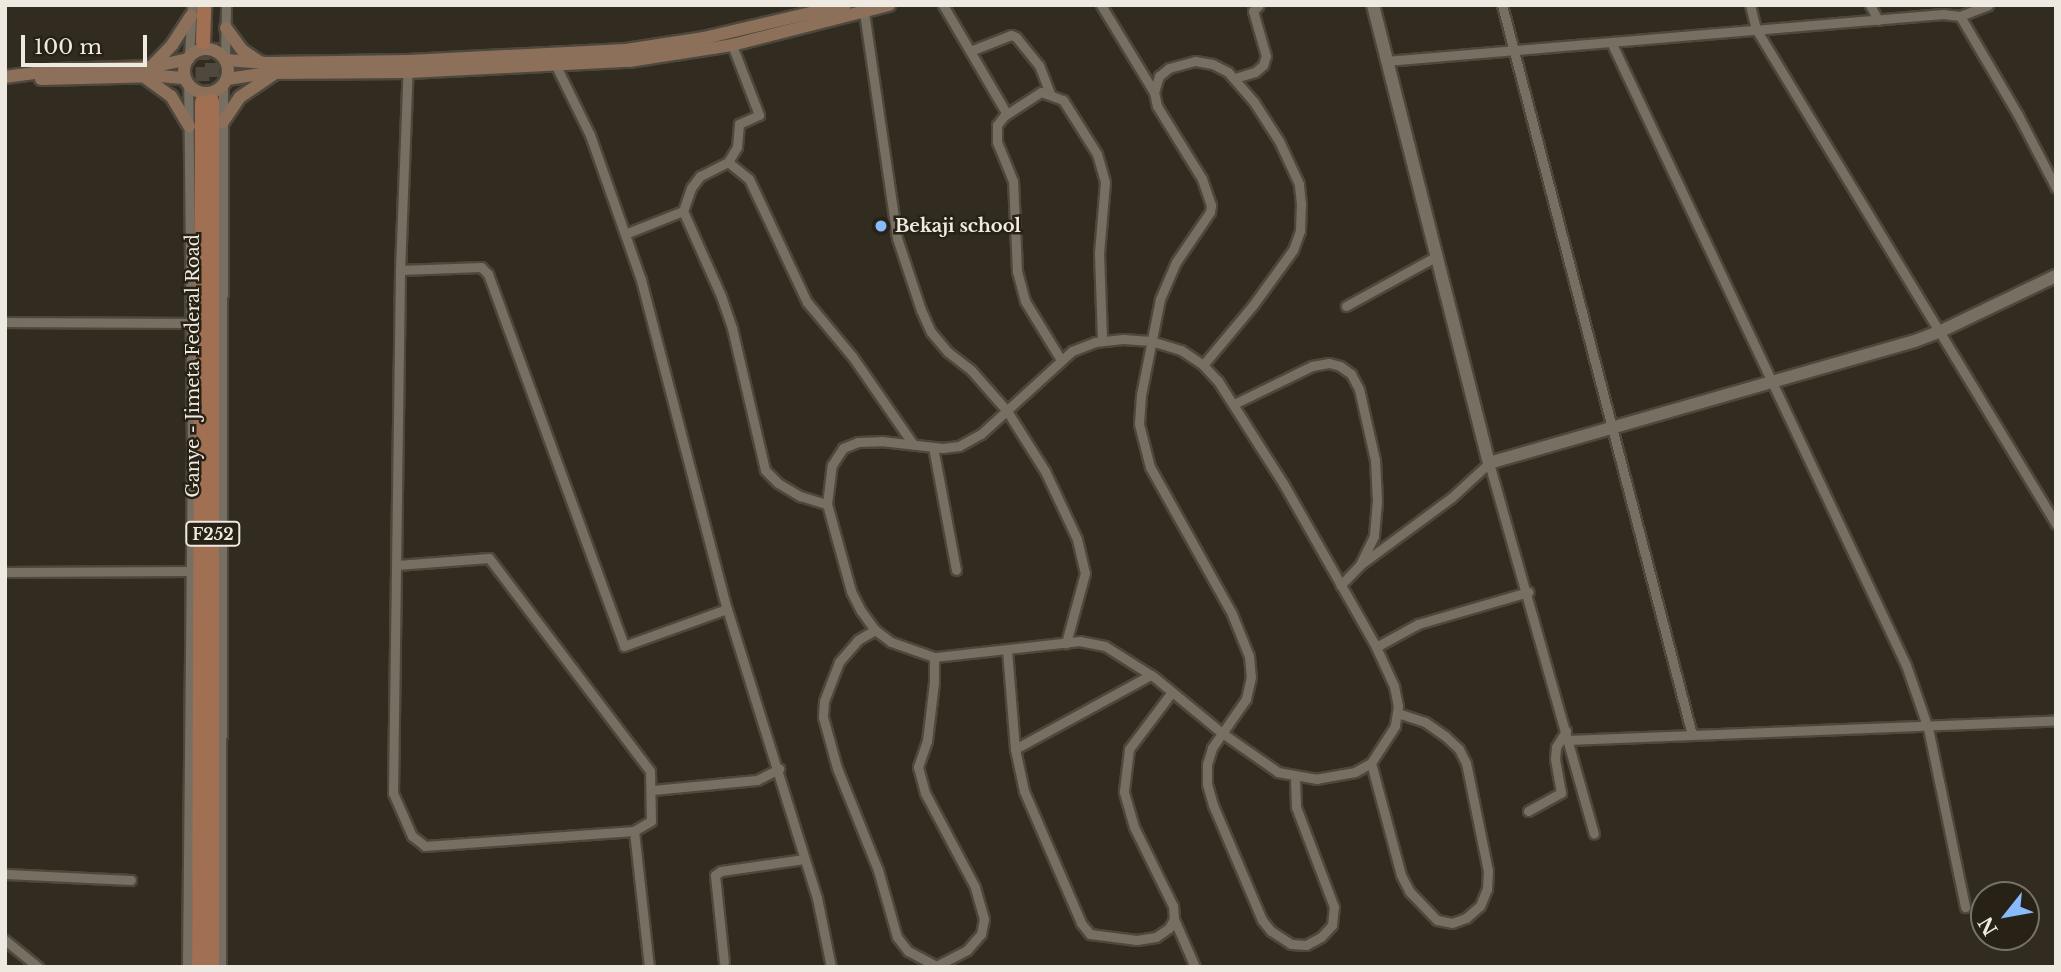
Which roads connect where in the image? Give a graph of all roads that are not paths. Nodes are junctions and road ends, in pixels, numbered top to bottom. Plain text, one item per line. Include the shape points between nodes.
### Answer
1 (204, 5) edge
2 (213, 5) edge
3 (226, 5) edge
4 (845, 5) edge
5 (889, 5) edge
6 (943, 5) edge
7 (1101, 5) edge
8 (1259, 5) edge
9 (1373, 5) edge
10 (1502, 5) edge
11 (1750, 5) edge
12 (1870, 5) edge
13 (1988, 5) edge
14 (863, 9) edge
15 (191, 11) edge
16 (1960, 16) junction
17 (1878, 20) junction
18 (226, 28) junction
19 (1756, 29) junction
20 (1612, 44) junction
21 (732, 45) junction
22 (1513, 50) junction
23 (970, 51) junction
24 (188, 58) junction
25 (225, 59) junction
26 (1386, 61) junction
27 (261, 63) junction
28 (556, 66) junction
29 (408, 67) junction
30 (147, 71) junction
31 (275, 74) junction
32 (5, 77) edge
33 (1235, 78) junction
34 (186, 81) junction
35 (225, 83) junction
36 (1154, 92) junction
37 (1050, 93) junction
38 (1007, 114) junction
39 (223, 122) junction
40 (189, 126) junction
41 (728, 162) junction
42 (2056, 188) edge
43 (683, 211) junction
44 (625, 234) junction
45 (1437, 256) junction
46 (400, 270) junction
47 (2056, 276) edge
48 (1346, 306) dead end
49 (5, 322) edge
50 (190, 323) junction
51 (1941, 331) junction
52 (1102, 341) junction
53 (1151, 341) junction
54 (1061, 360) junction
55 (1203, 365) junction
56 (1774, 382) junction
57 (1234, 404) junction
58 (1007, 411) junction
59 (1611, 429) junction
60 (913, 444) junction
61 (933, 447) junction
62 (1489, 463) junction
63 (827, 504) junction
64 (2056, 524) edge
65 (397, 565) junction
66 (1360, 565) junction
67 (956, 570) dead end
68 (190, 571) junction
69 (5, 572) edge
70 (1341, 585) junction
71 (1528, 592) junction
72 (727, 609) junction
73 (875, 630) junction
74 (1066, 643) junction
75 (1376, 647) junction
76 (1007, 650) junction
77 (934, 657) junction
78 (1150, 675) junction
79 (1172, 692) junction
80 (1397, 713) junction
81 (2056, 720) edge
82 (1928, 728) junction
83 (1222, 733) junction
84 (1567, 735) junction
85 (1692, 735) junction
86 (1015, 749) junction
87 (1371, 763) junction
88 (779, 769) junction
89 (1295, 776) junction
90 (653, 790) junction
91 (1528, 811) dead end
92 (634, 831) junction
93 (1594, 833) dead end
94 (804, 859) junction
95 (5, 874) edge
96 (131, 880) dead end
97 (1965, 907) dead end
98 (1174, 919) junction
99 (5, 940) edge
100 (724, 962) dead end
101 (929, 966) edge
102 (38, 967) edge
103 (187, 967) edge
104 (198, 967) edge
105 (212, 967) edge
106 (220, 967) edge
107 (649, 967) edge
108 (831, 967) edge
109 (1195, 967) edge

1 - 2 main road via 207,42
3 - 18 street
4 - 29 main road via 717,36 626,50
5 - 14 main road
6 - 23 street
7 - 36 street
8 - 33 street via 1253,11 1266,56 1255,72
9 - 26 street
10 - 22 street
11 - 19 street
12 - 17 street
13 - 16 street
14 - 21 main road
14 - 58 street via 897,238 910,283 931,332
15 - 24 street
15 - 30 main road via 173,46
16 - 17 street
16 - 42 street
17 - 19 street
18 - 25 street
18 - 27 main road via 242,50
19 - 20 street
19 - 51 street
20 - 22 street
20 - 56 street
21 - 28 main road via 629,61
21 - 41 street via 760,111 737,128 737,147
22 - 26 street
22 - 59 street
23 - 37 street via 1016,37 1039,65
23 - 38 street
24 - 25 main road via 205,49
24 - 30 main road
24 - 34 main road
25 - 27 main road
25 - 35 main road
26 - 45 street
27 - 29 main road
28 - 29 main road
28 - 44 street via 590,135
29 - 31 main road
29 - 46 street
30 - 32 main road via 59,79
30 - 34 main road
30 - 40 main road via 171,96
31 - 35 main road
31 - 39 main road via 240,97
33 - 36 street via 1212,64 1179,63 1159,76
33 - 55 street via 1279,141 1299,184 1300,231 1278,272
34 - 35 main road via 202,93 214,92
34 - 40 street
35 - 39 street
36 - 53 street via 1157,106 1202,179 1211,205 1207,220 1167,278
37 - 38 street via 1041,92
37 - 52 street via 1063,100 1078,122 1097,154 1105,182 1099,253
38 - 54 street via 997,125 997,142 1013,181 1017,271 1025,301
39 - 106 street
40 - 50 street
41 - 43 street via 700,176
41 - 60 street via 749,179 807,302
43 - 44 street
43 - 63 street via 732,328 765,470 800,496
44 - 72 street
45 - 48 street
45 - 62 street
46 - 65 street
46 - 72 street via 481,267 488,274 624,646
47 - 51 street
49 - 50 street
50 - 68 street
51 - 56 street
51 - 64 street
52 - 53 street
52 - 54 street via 1072,351
53 - 55 street via 1181,350
53 - 83 street via 1141,395 1143,449 1232,614 1249,656 1250,688
54 - 58 street
55 - 57 street
56 - 59 street
56 - 82 street via 1906,665
57 - 66 street via 1312,366 1328,363 1351,374 1359,389 1374,460 1377,501 1374,536
57 - 70 street
58 - 61 street via 959,446
58 - 74 street via 1045,471 1084,560 1085,573
59 - 62 street
59 - 85 street
60 - 61 street
60 - 63 street via 858,442 843,448 832,465
61 - 67 street
62 - 66 street via 1451,498
62 - 71 street
63 - 73 street via 851,591
65 - 90 street via 489,558 643,760
65 - 92 street via 393,793 412,836 425,846
66 - 70 street
68 - 69 street
68 - 103 street
70 - 75 street
71 - 75 street via 1418,624
71 - 84 street
72 - 88 street
73 - 77 street via 891,642
73 - 101 street via 858,640 839,662 824,701 823,718 897,937
74 - 76 street
74 - 78 street via 1105,646
75 - 80 street via 1394,686
76 - 77 street
76 - 86 street
77 - 101 street via 927,741 918,767 925,793 975,887 984,919 981,934 967,950 940,966
78 - 79 street
78 - 86 street
79 - 83 street
79 - 98 street via 1129,750 1124,791 1134,827 1173,906
80 - 87 street via 1395,726
80 - 87 street via 1425,722 1459,749 1466,763 1488,871 1480,906 1466,918 1451,923 1437,920 1409,891
81 - 82 street
82 - 85 street
82 - 97 street
83 - 89 street via 1278,772
83 - 89 street via 1208,764 1213,805 1262,920 1291,944 1306,945 1332,925 1334,907 1296,807
84 - 85 street
84 - 91 street via 1556,747 1561,793
84 - 93 street
86 - 98 street via 1024,791 1081,923 1090,934 1137,940 1156,937 1170,928
87 - 89 street via 1339,777
88 - 90 street via 757,780
88 - 94 street
90 - 92 street via 651,821
92 - 107 street
94 - 100 street via 715,874
94 - 108 street
95 - 96 street
98 - 109 street
99 - 102 street
104 - 105 main road, Ganye - Jimeta Federal Road / F252 via 207,102

